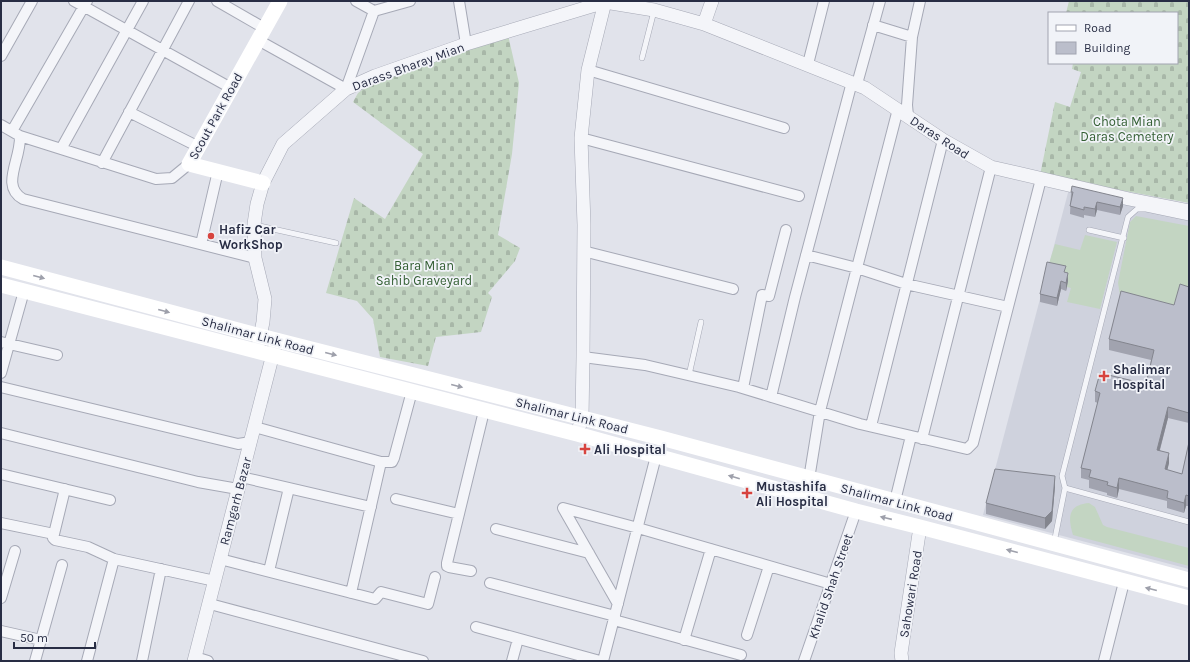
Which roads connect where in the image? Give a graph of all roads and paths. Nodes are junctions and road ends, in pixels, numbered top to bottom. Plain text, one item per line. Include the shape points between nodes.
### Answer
1 (32, 1) edge
2 (74, 1) edge
3 (143, 1) edge
4 (189, 1) edge
5 (217, 1) edge
6 (280, 1) edge
7 (356, 1) edge
8 (410, 1) edge
9 (458, 1) edge
10 (712, 1) edge
11 (824, 1) edge
12 (880, 1) edge
13 (920, 1) edge
14 (596, 3) edge
15 (86, 4) edge
16 (654, 10) junction
17 (374, 11) junction
18 (704, 24) junction
19 (873, 25) junction
20 (127, 30) junction
21 (261, 34) junction
22 (912, 37) junction
23 (466, 44) junction
24 (163, 50) junction
25 (1, 56) edge
26 (642, 58) dead end
27 (808, 64) junction
28 (588, 70) junction
29 (855, 83) junction
30 (232, 88) junction
31 (346, 89) junction
32 (130, 112) junction
33 (903, 112) junction
34 (1, 125) edge
35 (784, 128) dead end
36 (16, 134) junction
37 (581, 138) junction
38 (943, 140) junction
39 (199, 147) junction
40 (61, 149) junction
41 (102, 162) junction
42 (189, 164) junction
43 (991, 167) junction
44 (218, 171) junction
45 (1041, 179) junction
46 (263, 184) junction
47 (799, 196) dead end
48 (1189, 211) edge
49 (1189, 218) edge
50 (254, 224) junction
51 (786, 230) dead end
52 (1089, 230) dead end
53 (1124, 238) junction
54 (336, 243) dead end
55 (201, 244) junction
56 (583, 251) junction
57 (806, 255) junction
58 (255, 258) junction
59 (1, 267) edge
60 (857, 268) junction
61 (906, 284) junction
62 (1, 285) edge
63 (734, 289) dead end
64 (24, 292) junction
65 (958, 296) junction
66 (1008, 307) junction
67 (701, 322) dead end
68 (260, 336) junction
69 (276, 340) junction
70 (5, 343) edge
71 (257, 351) junction
72 (57, 355) dead end
73 (272, 356) junction
74 (583, 357) junction
75 (1, 373) edge
76 (689, 375) junction
77 (1, 387) edge
78 (743, 388) junction
79 (412, 391) junction
80 (771, 396) junction
81 (484, 411) junction
82 (820, 412) junction
83 (582, 418) junction
84 (255, 426) junction
85 (870, 426) junction
86 (1, 433) edge
87 (577, 434) junction
88 (911, 436) junction
89 (922, 439) junction
90 (251, 442) junction
91 (656, 456) junction
92 (382, 462) junction
93 (1, 474) edge
94 (809, 479) junction
95 (240, 483) junction
96 (290, 488) junction
97 (1065, 488) junction
98 (65, 489) junction
99 (396, 498) dead end
100 (110, 500) dead end
101 (895, 500) junction
102 (371, 507) junction
103 (856, 511) junction
104 (459, 514) junction
105 (1189, 522) edge
106 (1, 523) edge
107 (920, 526) junction
108 (638, 528) junction
109 (496, 529) dead end
110 (54, 534) junction
111 (1035, 538) junction
112 (1053, 544) junction
113 (711, 549) junction
114 (15, 551) dead end
115 (588, 553) junction
116 (1030, 556) junction
117 (114, 559) junction
118 (220, 559) junction
119 (62, 565) dead end
120 (769, 566) junction
121 (161, 569) junction
122 (269, 571) junction
123 (471, 571) dead end
124 (435, 577) dead end
125 (1189, 580) edge
126 (215, 581) junction
127 (1124, 582) junction
128 (490, 583) dead end
129 (831, 584) junction
130 (351, 593) junction
131 (1, 598) edge
132 (1189, 598) edge
133 (210, 604) junction
134 (618, 604) junction
135 (614, 618) junction
136 (476, 627) dead end
137 (1, 631) edge
138 (747, 635) dead end
139 (518, 639) junction
140 (40, 640) junction
141 (684, 640) junction
142 (741, 655) dead end
143 (194, 659) edge
144 (35, 661) edge
145 (86, 661) edge
146 (142, 661) edge
147 (208, 661) edge
148 (423, 661) edge
149 (512, 661) edge
150 (600, 661) edge
151 (603, 661) edge
152 (804, 661) edge
153 (902, 661) edge
154 (1104, 661) edge

1 - 25 street
2 - 15 street
3 - 20 street
4 - 24 street
5 - 21 street
6 - 21 main road, Scout Park Road
7 - 17 street
8 - 17 street
9 - 23 street
10 - 18 street
11 - 27 street
12 - 19 street
13 - 22 street
14 - 16 street, Daras Road
14 - 23 street, Darass Bharay Mian
14 - 28 street
15 - 20 street
15 - 36 street
16 - 18 street, Daras Road
16 - 26 lane
17 - 31 street
18 - 27 street, Daras Road
19 - 22 street
19 - 29 street
20 - 24 street
20 - 40 street
21 - 30 main road, Scout Park Road
21 - 31 street
22 - 33 street via 907,106
23 - 31 street, Darass Bharay Mian
24 - 30 street
24 - 32 street
27 - 29 street, Daras Road
28 - 35 street
28 - 37 street
29 - 33 street, Daras Road
29 - 57 street
30 - 39 main road, Scout Park Road
31 - 46 street, Darass Bharay Mian via 283,144
32 - 39 street
32 - 41 street
33 - 38 street, Daras Road
33 - 60 street
34 - 36 street
36 - 40 street
36 - 55 street via 19,151 9,184 15,195
37 - 47 street
37 - 56 street
38 - 43 street, Daras Road
38 - 61 street
39 - 42 main road, Scout Park Road
40 - 41 street
41 - 42 street via 156,180 172,178
42 - 44 main road, Scout Park Road
43 - 45 street, Daras Road
43 - 65 street
44 - 46 main road, Scout Park Road
44 - 55 street
45 - 48 street, Daras Road
45 - 66 street
46 - 50 street, Darass Bharay Mian
49 - 53 lane via 1146,209 1137,210 1128,217
50 - 54 lane
50 - 58 street, Darass Bharay Mian
51 - 78 street via 769,296 762,295
52 - 53 lane
53 - 97 lane via 1062,476
55 - 58 street
56 - 63 street
56 - 74 street
57 - 60 street
57 - 80 street
58 - 68 street, Darass Bharay Mian via 265,300
59 -> 68 main road, Shalimar Link Road
60 - 61 street
60 - 82 street
61 - 65 street
61 - 85 street
62 - 64 main road, Shalimar Link Road
64 - 70 street
64 - 71 main road, Shalimar Link Road
65 - 66 street
65 - 89 street
66 - 89 street via 973,443 968,450
67 - 76 lane
68 - 69 main road, Shalimar Link Road
68 - 71 street, Darass Bharay Mian
69 - 73 street, Ramgarh Bazar
69 -> 83 main road, Shalimar Link Road
70 - 72 street
70 - 75 street
71 - 73 main road, Shalimar Link Road
73 - 79 main road, Shalimar Link Road
73 - 84 street, Ramgarh Bazar
74 - 76 street via 645,365
74 - 83 street
76 - 78 street
77 - 90 street via 238,444
78 - 80 street
79 - 81 main road, Shalimar Link Road
79 - 92 street via 393,461
80 - 82 street
81 - 87 main road, Shalimar Link Road
81 - 104 street
82 - 85 street
82 - 94 street
83 - 87 street
83 - 94 main road, Shalimar Link Road
84 - 90 street, Ramgarh Bazar
84 - 92 street
85 - 88 street
86 - 95 street via 198,482
87 - 91 main road, Shalimar Link Road
88 - 89 street
88 - 101 street
90 - 95 street, Ramgarh Bazar
103 -> 91 main road, Shalimar Link Road
91 - 108 street
92 - 102 street
93 - 98 street
94 - 101 main road, Shalimar Link Road
95 - 96 street
95 - 118 street, Ramgarh Bazar
96 - 102 street
96 - 122 street
97 - 105 lane
97 - 112 lane
98 - 100 street
98 - 110 street
99 - 104 street
101 - 111 main road, Shalimar Link Road
102 - 130 street
107 -> 103 main road, Shalimar Link Road
103 - 129 street, Khalid Shah Street
104 - 123 street via 447,566
106 - 110 street
116 -> 107 main road, Shalimar Link Road
107 - 153 street, Sahowari Road via 901,653
108 - 113 street
108 - 115 street via 562,508
108 - 134 street
109 - 115 street
110 - 117 street via 55,540 88,547
111 - 112 main road, Shalimar Link Road
111 - 116 main road
112 - 125 main road, Shalimar Link Road
113 - 120 street
113 - 141 street
114 - 131 street
115 - 134 street
116 - 127 main road, Shalimar Link Road
117 - 121 street
117 - 145 street
118 - 122 street
118 - 126 street, Ramgarh Bazar
119 - 140 street
120 - 129 street
120 - 138 street
121 - 126 street
121 - 146 street
122 - 130 street
124 - 130 street via 428,604 381,592 377,599
126 - 133 street, Ramgarh Bazar
132 -> 127 main road, Shalimar Link Road
127 - 154 street
128 - 135 street
129 - 152 street, Khalid Shah Street
133 - 143 street, Ramgarh Bazar
133 - 148 street
134 - 135 street
135 - 141 street
135 - 151 street
136 - 139 street
137 - 140 street
139 - 149 street
139 - 150 street
140 - 144 street
141 - 142 street
143 - 147 street

